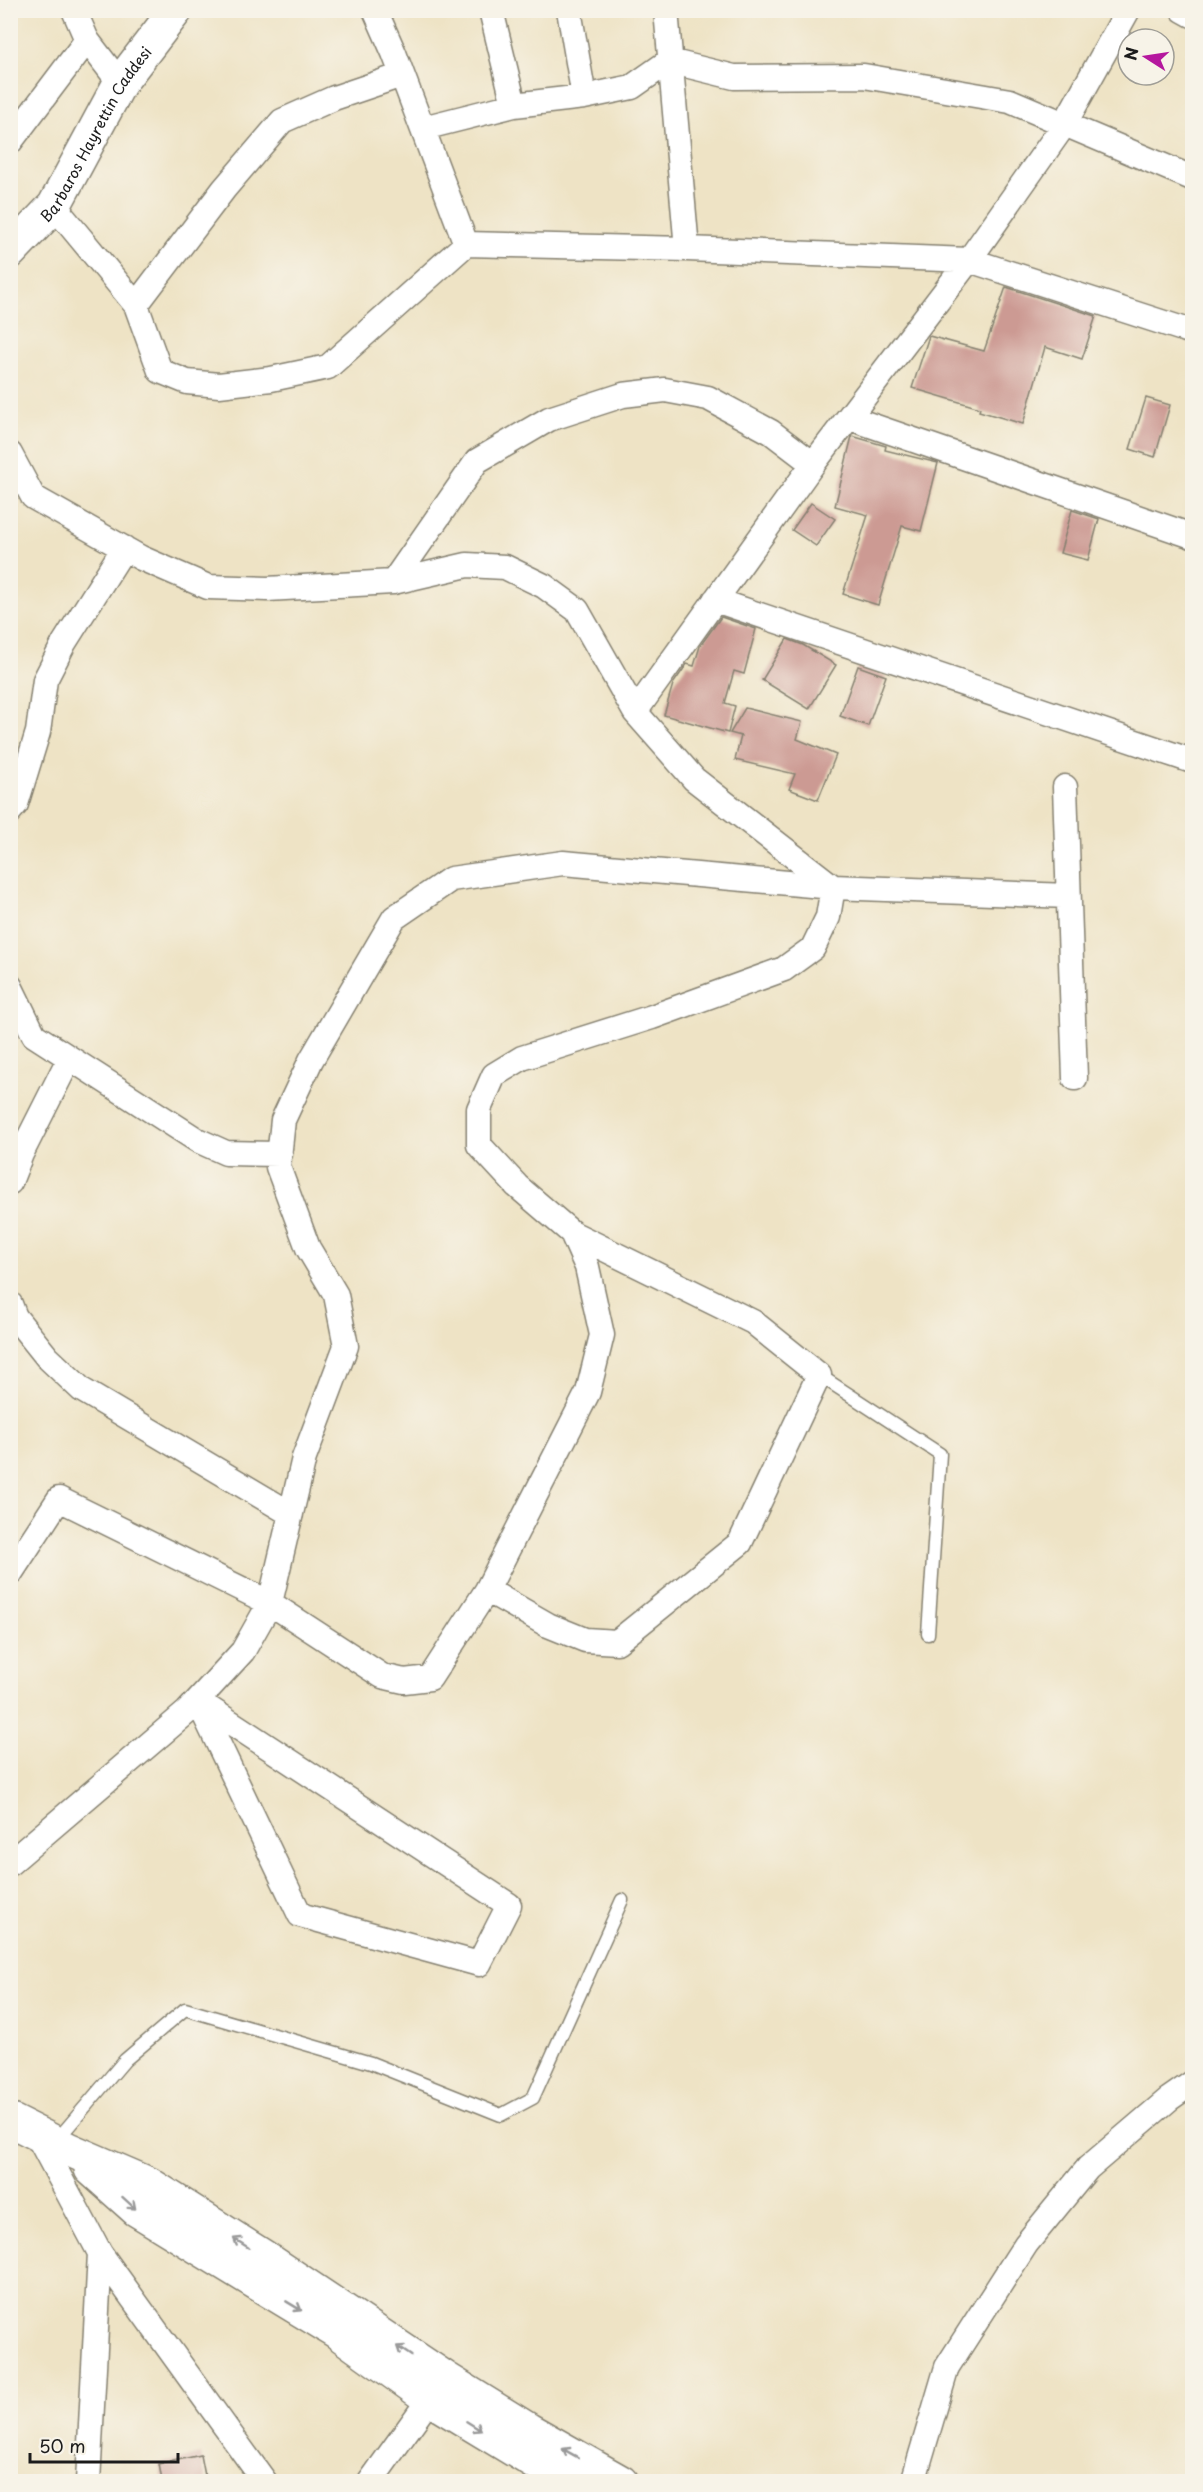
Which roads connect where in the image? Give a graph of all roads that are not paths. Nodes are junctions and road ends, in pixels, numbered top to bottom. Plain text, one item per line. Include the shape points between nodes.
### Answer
1 (74, 10) edge
2 (176, 10) edge
3 (375, 10) edge
4 (491, 10) edge
5 (569, 10) edge
6 (666, 10) edge
7 (1128, 10) edge
8 (1183, 10) edge
9 (1192, 15) edge
10 (87, 40) junction
11 (669, 62) junction
12 (402, 75) junction
13 (120, 82) junction
14 (584, 97) junction
15 (513, 105) junction
16 (1064, 125) junction
17 (423, 128) junction
18 (10, 142) edge
19 (1192, 178) edge
20 (54, 206) junction
21 (466, 244) junction
22 (687, 249) junction
23 (10, 252) edge
24 (969, 260) junction
25 (136, 304) junction
26 (1192, 332) edge
27 (850, 418) junction
28 (10, 453) edge
29 (813, 464) junction
30 (1192, 536) edge
31 (124, 548) junction
32 (393, 582) junction
33 (716, 600) junction
34 (635, 712) junction
35 (33, 750) junction
36 (1192, 761) edge
37 (10, 769) edge
38 (1065, 787) dead end
39 (10, 811) edge
40 (833, 887) junction
41 (1068, 896) junction
42 (10, 986) edge
43 (69, 1059) junction
44 (1075, 1078) dead end
45 (280, 1154) junction
46 (10, 1182) edge
47 (572, 1233) junction
48 (10, 1304) edge
49 (819, 1375) junction
50 (291, 1514) junction
51 (10, 1574) edge
52 (488, 1590) junction
53 (270, 1603) junction
54 (928, 1634) dead end
55 (198, 1701) junction
56 (10, 1863) edge
57 (622, 1900) dead end
58 (1192, 2083) edge
59 (36, 2133) edge
60 (100, 2253) junction
61 (437, 2388) junction
62 (88, 2481) edge
63 (265, 2481) edge
64 (370, 2481) edge
65 (567, 2481) edge
66 (621, 2481) edge
67 (913, 2481) edge

1 - 10 street
2 - 13 main road, Barbaros Hayrettin Caddesi
3 - 12 street
4 - 15 street
5 - 14 street
6 - 11 street
7 - 16 street
8 - 9 street
10 - 13 street
10 - 18 street
11 - 14 street via 632,87
11 - 16 street via 734,77 864,76 1010,101
11 - 22 street
12 - 17 street
12 - 25 street via 282,121
13 - 20 main road, Barbaros Hayrettin Caddesi
14 - 15 street
15 - 17 street
16 - 19 street
16 - 24 street
17 - 21 street
20 - 23 main road, Barbaros Hayrettin Caddesi
20 - 25 street
21 - 22 street
21 - 25 street via 328,367 271,379 219,385 187,382 160,371
22 - 24 street
24 - 26 street
24 - 27 street
27 - 29 street
27 - 30 street
28 - 31 street via 33,497
29 - 32 street via 771,432 708,398 665,390 623,395 549,419 477,461
29 - 33 street
31 - 32 street via 208,587 267,589
31 - 35 street via 63,643 45,680
32 - 34 street via 467,565 505,567 544,586 577,610
33 - 34 street
33 - 36 street
34 - 40 street via 694,779
35 - 37 street
35 - 39 street via 16,804
38 - 41 street
40 - 41 street
40 - 45 street via 563,863 451,879 394,918 311,1060 283,1120
40 - 47 street via 828,917 813,948 784,969 522,1058 494,1075 479,1109 479,1145 517,1186
41 - 44 street
42 - 43 street via 34,1035
43 - 45 street via 197,1140 226,1153
43 - 46 street
45 - 50 street via 278,1167 308,1248 336,1295 346,1346 304,1458
47 - 49 street via 753,1322
47 - 52 street via 587,1267 602,1335 588,1392
48 - 50 street via 15,1317 47,1357 82,1390
49 - 52 street via 740,1543 617,1642 585,1640 548,1625
49 - 54 lane via 940,1454
50 - 53 street
51 - 53 street via 59,1499
52 - 53 street via 430,1678 405,1681 382,1676
53 - 55 street via 243,1651
55 - 55 street via 509,1905 479,1964 300,1915
55 - 56 street
57 - 59 lane via 533,2098 501,2115 371,2063 185,2009
58 - 67 street via 1088,2168 1026,2244 947,2367
59 - 60 street
59 - 61 main road via 137,2210
60 - 62 street
60 - 63 street
61 - 64 street
61 -> 65 main road
66 -> 61 main road via 529,2430

